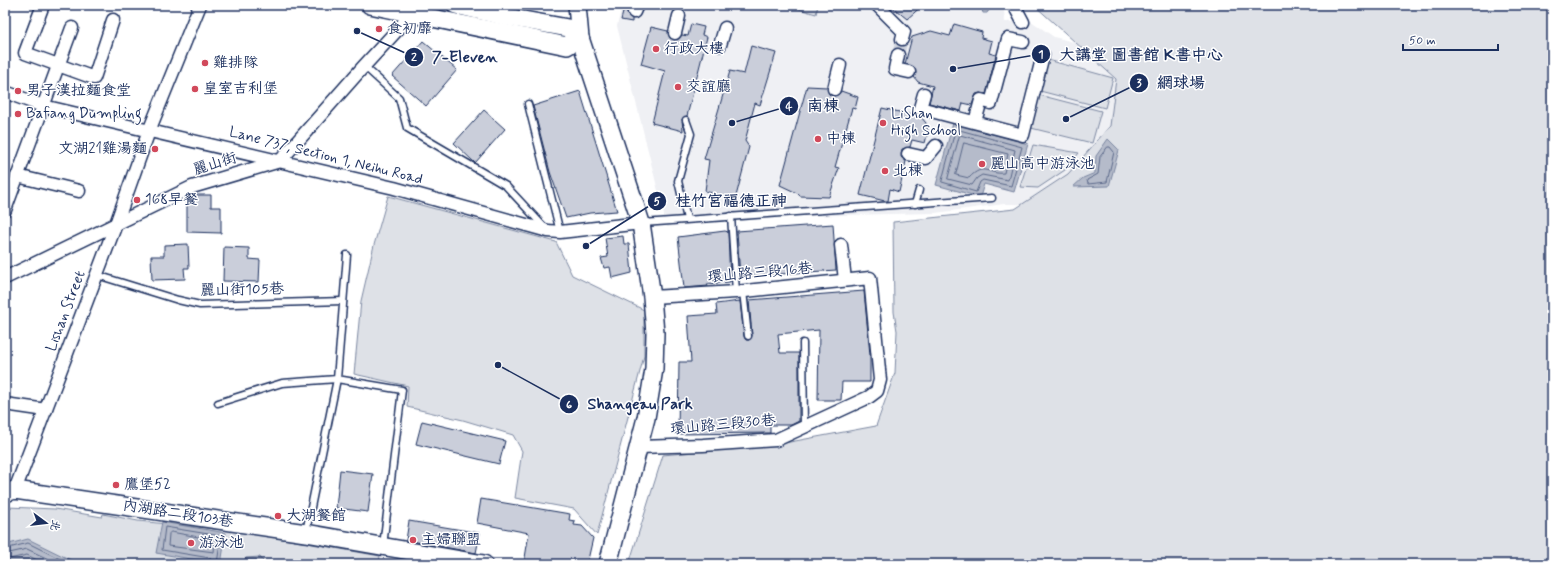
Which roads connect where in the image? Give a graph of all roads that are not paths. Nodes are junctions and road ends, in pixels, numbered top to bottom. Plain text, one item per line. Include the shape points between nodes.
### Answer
1 (43, 5) edge
2 (200, 5) edge
3 (370, 5) edge
4 (456, 5) edge
5 (577, 5) edge
6 (877, 5) edge
7 (1014, 5) edge
8 (418, 10) edge
9 (679, 16) dead end
10 (113, 20) dead end
11 (1023, 22) dead end
12 (72, 28) dead end
13 (725, 28) dead end
14 (675, 33) dead end
15 (580, 38) junction
16 (902, 39) tunnel mouth
17 (1023, 42) dead end
18 (720, 45) dead end
19 (898, 55) tunnel mouth
20 (1044, 56) dead end
21 (58, 66) junction
22 (364, 66) junction
23 (840, 66) dead end
24 (909, 72) dead end
25 (834, 89) dead end
26 (5, 92) edge
27 (924, 94) dead end
28 (528, 104) dead end
29 (43, 106) junction
30 (686, 120) dead end
31 (975, 122) junction
32 (148, 131) junction
33 (936, 146) dead end
34 (908, 154) dead end
35 (280, 161) junction
36 (17, 176) junction
37 (919, 190) dead end
38 (79, 191) dead end
39 (992, 198) dead end
40 (915, 204) junction
41 (6, 207) edge
42 (731, 216) junction
43 (686, 219) junction
44 (641, 223) junction
45 (116, 224) junction
46 (548, 230) junction
47 (560, 232) junction
48 (841, 245) dead end
49 (346, 256) dead end
50 (97, 275) junction
51 (5, 278) edge
52 (870, 278) joint
53 (845, 280) junction
54 (740, 292) junction
55 (652, 297) junction
56 (343, 301) junction
57 (748, 336) dead end
58 (803, 343) dead end
59 (337, 379) junction
60 (218, 403) dead end
61 (5, 404) edge
62 (46, 410) junction
63 (804, 427) junction
64 (639, 447) junction
65 (10, 492) edge
66 (306, 533) junction
67 (383, 546) junction
68 (484, 564) edge
69 (608, 564) edge

1 - 21 street via 25,53
2 - 32 street, Lishan Street
3 - 8 street
4 - 15 street via 568,28
5 - 15 street
6 - 16 street via 904,32
7 - 11 street
8 - 15 street via 567,46
8 - 22 street
9 - 14 street
10 - 21 street via 94,78
12 - 21 street
13 - 18 street
15 - 44 street
17 - 31 street via 1008,38 991,103 981,100
19 - 24 street via 895,69
20 - 31 street via 1023,135
21 - 29 street
22 - 35 street
22 - 46 lane via 399,98 407,128 506,186
23 - 25 street
26 - 29 street, Lane 737, Section 1, Neihu Road
27 - 31 street via 920,108
28 - 47 lane
29 - 32 street, Lane 737, Section 1, Neihu Road
29 - 36 street
30 - 43 lane via 691,134 678,181
32 - 35 street, Lane 737, Section 1, Neihu Road
32 - 45 street, Lishan Street
33 - 34 street via 926,158
35 - 45 street, 麗山街 via 192,187
35 - 46 street, Lane 737, Section 1, Neihu Road via 394,188
36 - 38 street
36 - 41 street
37 - 40 lane
39 - 40 lane
40 - 42 lane
42 - 43 lane
42 - 54 lane
43 - 44 lane
44 - 47 street, Lane 737, Section 1, Neihu Road
44 - 55 street
45 - 50 street, Lishan Street
45 - 51 street, 麗山街
46 - 47 street, Lane 737, Section 1, Neihu Road
48 - 53 street
49 - 56 lane
50 - 56 lane, 麗山街105巷 via 200,305
50 - 62 street, Lishan Street
52 - 53 street, 環山路三段16巷
52 - 63 street, 環山路三段30巷 via 880,365 877,391
53 - 54 street, 環山路三段16巷
54 - 55 street, 環山路三段16巷
54 - 57 lane
55 - 64 street via 654,369
56 - 59 lane
58 - 63 lane
59 - 60 lane via 282,383
59 - 66 lane
59 - 67 lane via 402,390
61 - 62 street
62 - 65 street, 內湖路二段103巷
63 - 64 street, 環山路三段30巷 via 776,440
64 - 69 street
65 - 66 street, 內湖路二段103巷
66 - 67 street, 內湖路二段103巷
67 - 68 street, 內湖路二段103巷

